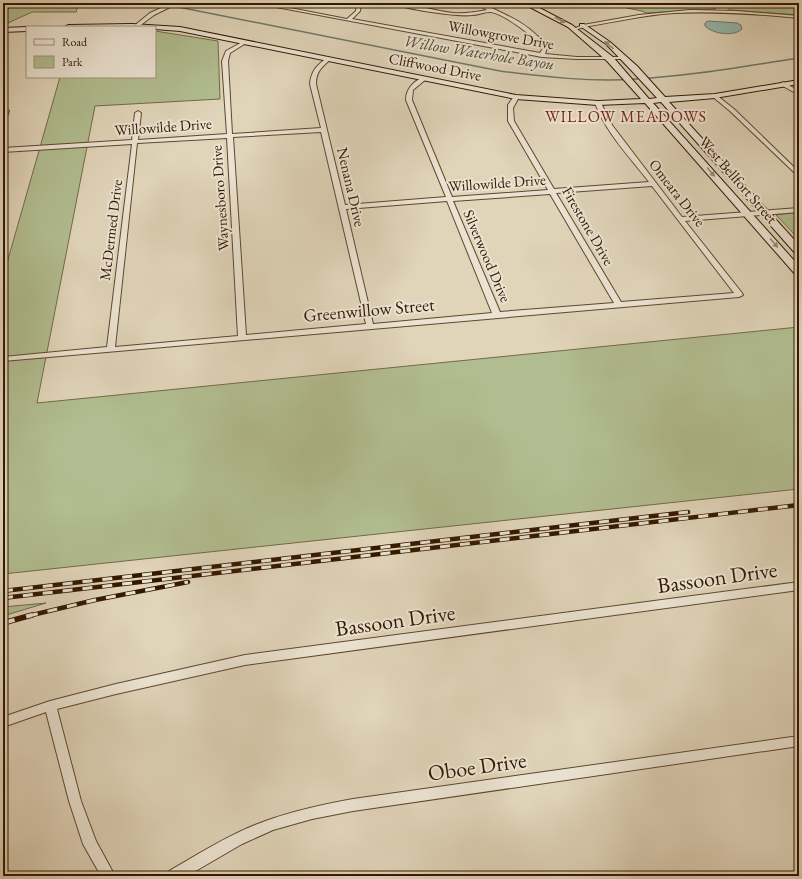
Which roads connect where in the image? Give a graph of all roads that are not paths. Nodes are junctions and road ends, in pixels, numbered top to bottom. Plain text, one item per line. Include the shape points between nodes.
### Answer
1 (176, 3) edge
2 (257, 3) edge
3 (277, 3) edge
4 (359, 3) edge
5 (395, 3) edge
6 (478, 3) edge
7 (525, 3) edge
8 (541, 3) edge
9 (718, 4) edge
10 (271, 6) junction
11 (492, 10) junction
12 (725, 12) junction
13 (799, 18) edge
14 (348, 20) junction
15 (136, 26) edge
16 (156, 27) edge
17 (585, 27) junction
18 (26, 29) edge
19 (575, 29) junction
20 (3, 30) edge
21 (244, 42) junction
22 (542, 56) junction
23 (623, 58) junction
24 (329, 59) junction
25 (610, 59) junction
26 (423, 79) junction
27 (799, 82) edge
28 (783, 84) junction
29 (799, 93) edge
30 (715, 96) junction
31 (516, 97) junction
32 (663, 100) junction
33 (648, 101) junction
34 (598, 103) junction
35 (6, 111) dead end
36 (138, 113) dead end
37 (3, 119) edge
38 (324, 130) junction
39 (229, 136) junction
40 (134, 142) junction
41 (3, 150) edge
42 (708, 150) junction
43 (693, 151) junction
44 (799, 175) edge
45 (654, 184) junction
46 (553, 192) junction
47 (449, 199) junction
48 (342, 207) junction
49 (799, 210) edge
50 (764, 213) junction
51 (748, 214) junction
52 (680, 219) junction
53 (799, 251) edge
54 (799, 272) edge
55 (739, 295) joint
56 (619, 305) junction
57 (497, 315) junction
58 (370, 326) junction
59 (242, 337) junction
60 (111, 349) junction
61 (3, 359) edge
62 (799, 586) edge
63 (50, 706) junction
64 (3, 722) edge
65 (799, 741) edge
66 (108, 876) edge
67 (174, 876) edge

1 - 15 street via 163,8
2 - 10 street, Willowgrove Drive
3 - 10 street
4 - 14 street via 358,13
5 - 11 street via 452,14
6 - 11 street
7 -> 19 main road, West Bellfort Street
8 - 17 main road, West Bellfort Street
9 - 12 street
10 - 14 street, Willowgrove Drive
11 - 22 street via 538,38 545,48
12 - 13 street
12 - 17 street via 689,11
14 - 22 street, Willowgrove Drive
16 - 21 main road, Cliffwood Drive via 180,29
17 - 19 street
23 -> 17 main road, West Bellfort Street
18 - 20 main road
19 - 25 main road, West Bellfort Street
21 - 24 main road, Cliffwood Drive
21 - 39 street, Waynesboro Drive via 226,56
22 - 25 street, Willowgrove Drive
23 - 25 street, Willowgrove Drive
23 - 32 main road, West Bellfort Street
24 - 26 main road, Cliffwood Drive
24 - 38 street, Nenana Drive via 316,69 313,76
25 - 33 main road, West Bellfort Street
26 - 31 main road, Cliffwood Drive
26 - 47 street, Silverwood Drive via 411,87 408,93 409,100
27 - 28 main road, Cliffwood Drive
28 - 29 street
28 - 30 main road, Cliffwood Drive
30 - 32 main road, Cliffwood Drive
30 - 44 street
31 - 34 main road, Cliffwood Drive
31 - 46 street, Firestone Drive via 512,100 509,112 511,121
32 - 33 main road, Cliffwood Drive
32 - 42 main road, West Bellfort Street
33 - 34 main road, Cliffwood Drive
33 - 43 main road, West Bellfort Street
34 - 45 street, Omeara Drive via 609,126
35 - 37 street
36 - 40 street, McDermed Drive
38 - 39 street, Willowilde Drive
38 - 48 street, Nenana Drive
39 - 40 street, Willowilde Drive
39 - 59 street, Waynesboro Drive
40 - 41 street, Willowilde Drive
40 - 60 street, McDermed Drive
42 - 43 main road
42 - 50 main road, West Bellfort Street
43 -> 51 main road, West Bellfort Street
45 - 46 street, Willowilde Drive
45 - 52 street, Omeara Drive
46 - 47 street, Willowilde Drive
46 - 56 street, Firestone Drive
47 - 48 street, Willowilde Drive
47 - 57 street, Silverwood Drive
48 - 58 street, Nenana Drive
49 - 50 street
50 - 51 street
50 - 53 main road, West Bellfort Street
51 - 52 street
51 -> 54 main road, West Bellfort Street
52 - 55 street, Omeara Drive
55 - 56 street, Greenwillow Street
56 - 57 street, Greenwillow Street
57 - 58 street, Greenwillow Street
58 - 59 street, Greenwillow Street
59 - 60 street, Greenwillow Street
60 - 61 street, Greenwillow Street
62 - 63 street, Bassoon Drive via 245,660
63 - 64 street, Bassoon Drive
63 - 66 street via 75,801 90,844
65 - 67 street, Oboe Drive via 312,812 247,835

